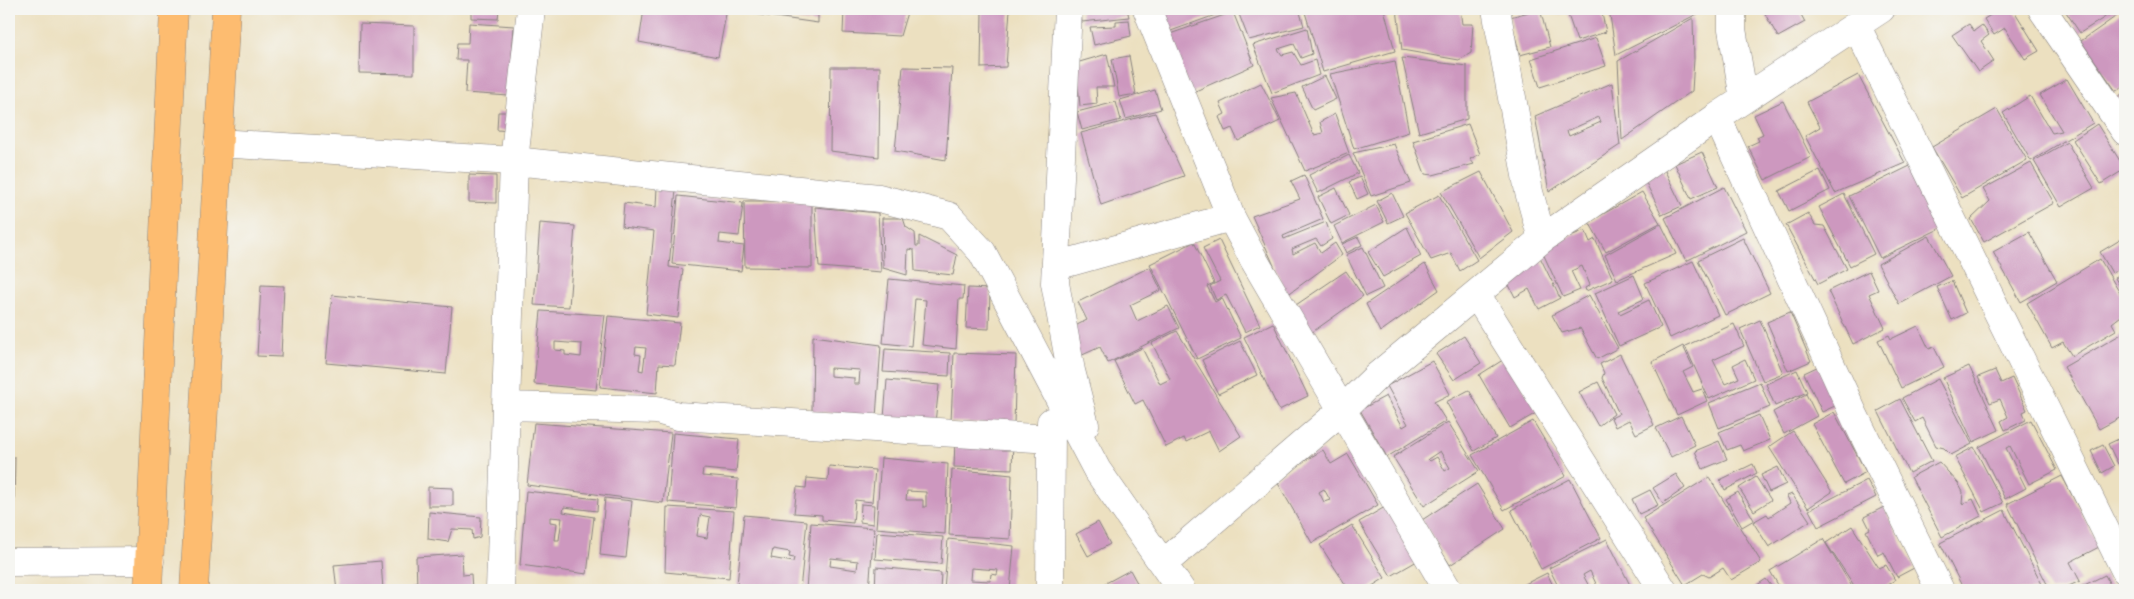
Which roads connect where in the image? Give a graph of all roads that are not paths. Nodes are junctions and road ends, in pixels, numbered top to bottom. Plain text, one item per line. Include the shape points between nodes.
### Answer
1 (174, 9) edge
2 (226, 9) edge
3 (531, 9) edge
4 (1068, 9) edge
5 (1147, 9) edge
6 (1496, 9) edge
7 (1732, 9) edge
8 (1881, 9) edge
9 (2042, 9) edge
10 (1856, 26) junction
11 (1744, 99) junction
12 (1717, 117) junction
13 (2125, 131) edge
14 (218, 143) junction
15 (514, 161) junction
16 (1231, 217) junction
17 (1542, 239) junction
18 (1056, 266) junction
19 (1476, 294) junction
20 (1052, 386) junction
21 (507, 406) junction
22 (1342, 410) junction
23 (1051, 439) junction
24 (1096, 470) junction
25 (150, 561) junction
26 (9, 562) edge
27 (1163, 564) junction
28 (2125, 570) edge
29 (148, 590) edge
30 (194, 590) edge
31 (500, 590) edge
32 (1050, 590) edge
33 (1181, 590) edge
34 (1448, 590) edge
35 (1663, 590) edge
36 (1940, 590) edge

1 - 25 highway
2 - 14 highway
3 - 15 street
4 - 18 street
5 - 16 street
6 - 17 street via 1528,192
7 - 11 street via 1732,29
8 - 10 street
9 - 13 street
10 - 11 street
10 - 28 street
11 - 12 street
12 - 17 street
12 - 36 street via 1855,417
14 - 15 street
14 - 30 highway
15 - 20 street via 879,198 949,216 982,252
15 - 21 street
16 - 18 street
16 - 22 street
17 - 19 street
18 - 24 street via 1055,283 1071,371
19 - 22 street via 1376,377
19 - 35 street
20 - 23 street
20 - 24 street
21 - 23 street via 657,410 678,416
21 - 31 street
22 - 27 street
22 - 34 street
23 - 32 street
24 - 27 street
25 - 26 street
25 - 29 highway
27 - 33 street

